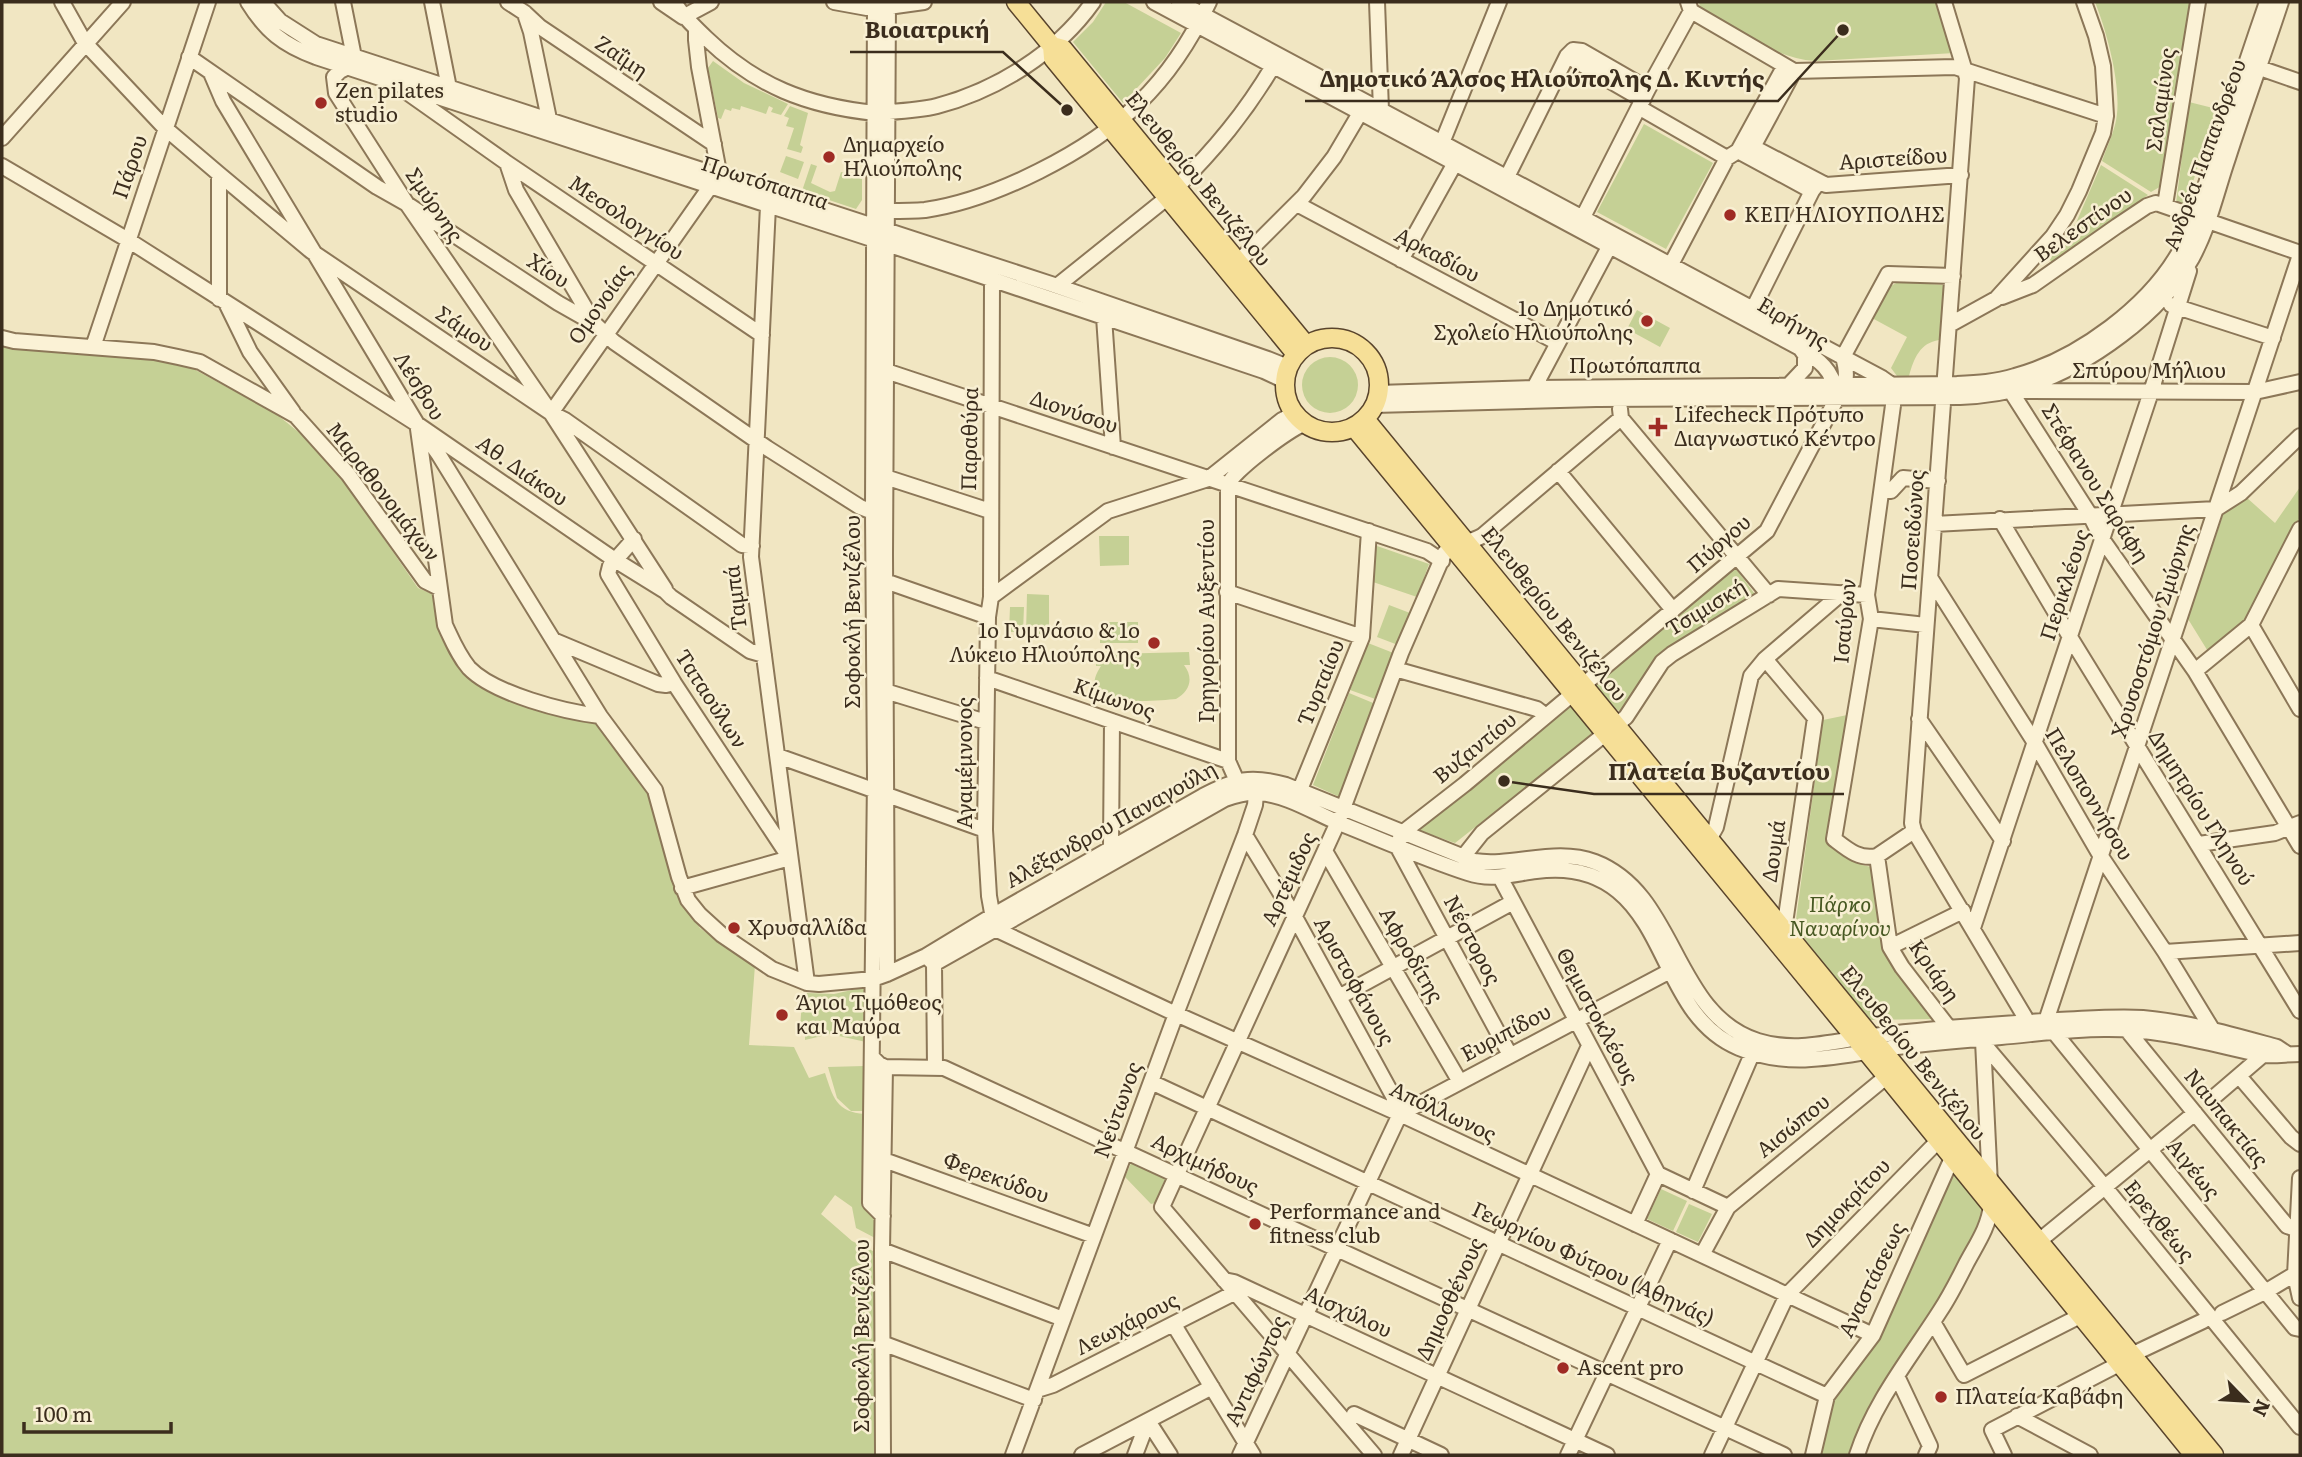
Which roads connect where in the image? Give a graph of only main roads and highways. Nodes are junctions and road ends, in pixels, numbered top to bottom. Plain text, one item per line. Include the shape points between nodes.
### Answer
1 (1016, 2) edge
2 (1294, 362) junction
3 (1368, 411) junction
4 (1869, 1044) junction
5 (2125, 1359) junction
6 (2194, 1455) edge
7 (2214, 1455) edge

1 - 2 main road, Ελευθερίου Βενιζέλου via 1052,46 1054,58 1115,123 1233,267
2 - 3 main road via 1288,404 1315,430 1341,432
2 - 3 main road via 1319,340 1345,340 1358,346 1375,366 1378,379
3 - 4 main road, Ελευθερίου Βενιζέλου via 1454,551 1578,689
4 - 5 main road, Ελευθερίου Βενιζέλου via 2039,1241
4 - 5 main road, Ελευθερίου Βενιζέλου via 1886,1077 1991,1205 1995,1222
5 - 6 main road, Ελευθερίου Βενιζέλου
5 - 7 main road, Ελευθερίου Βενιζέλου

